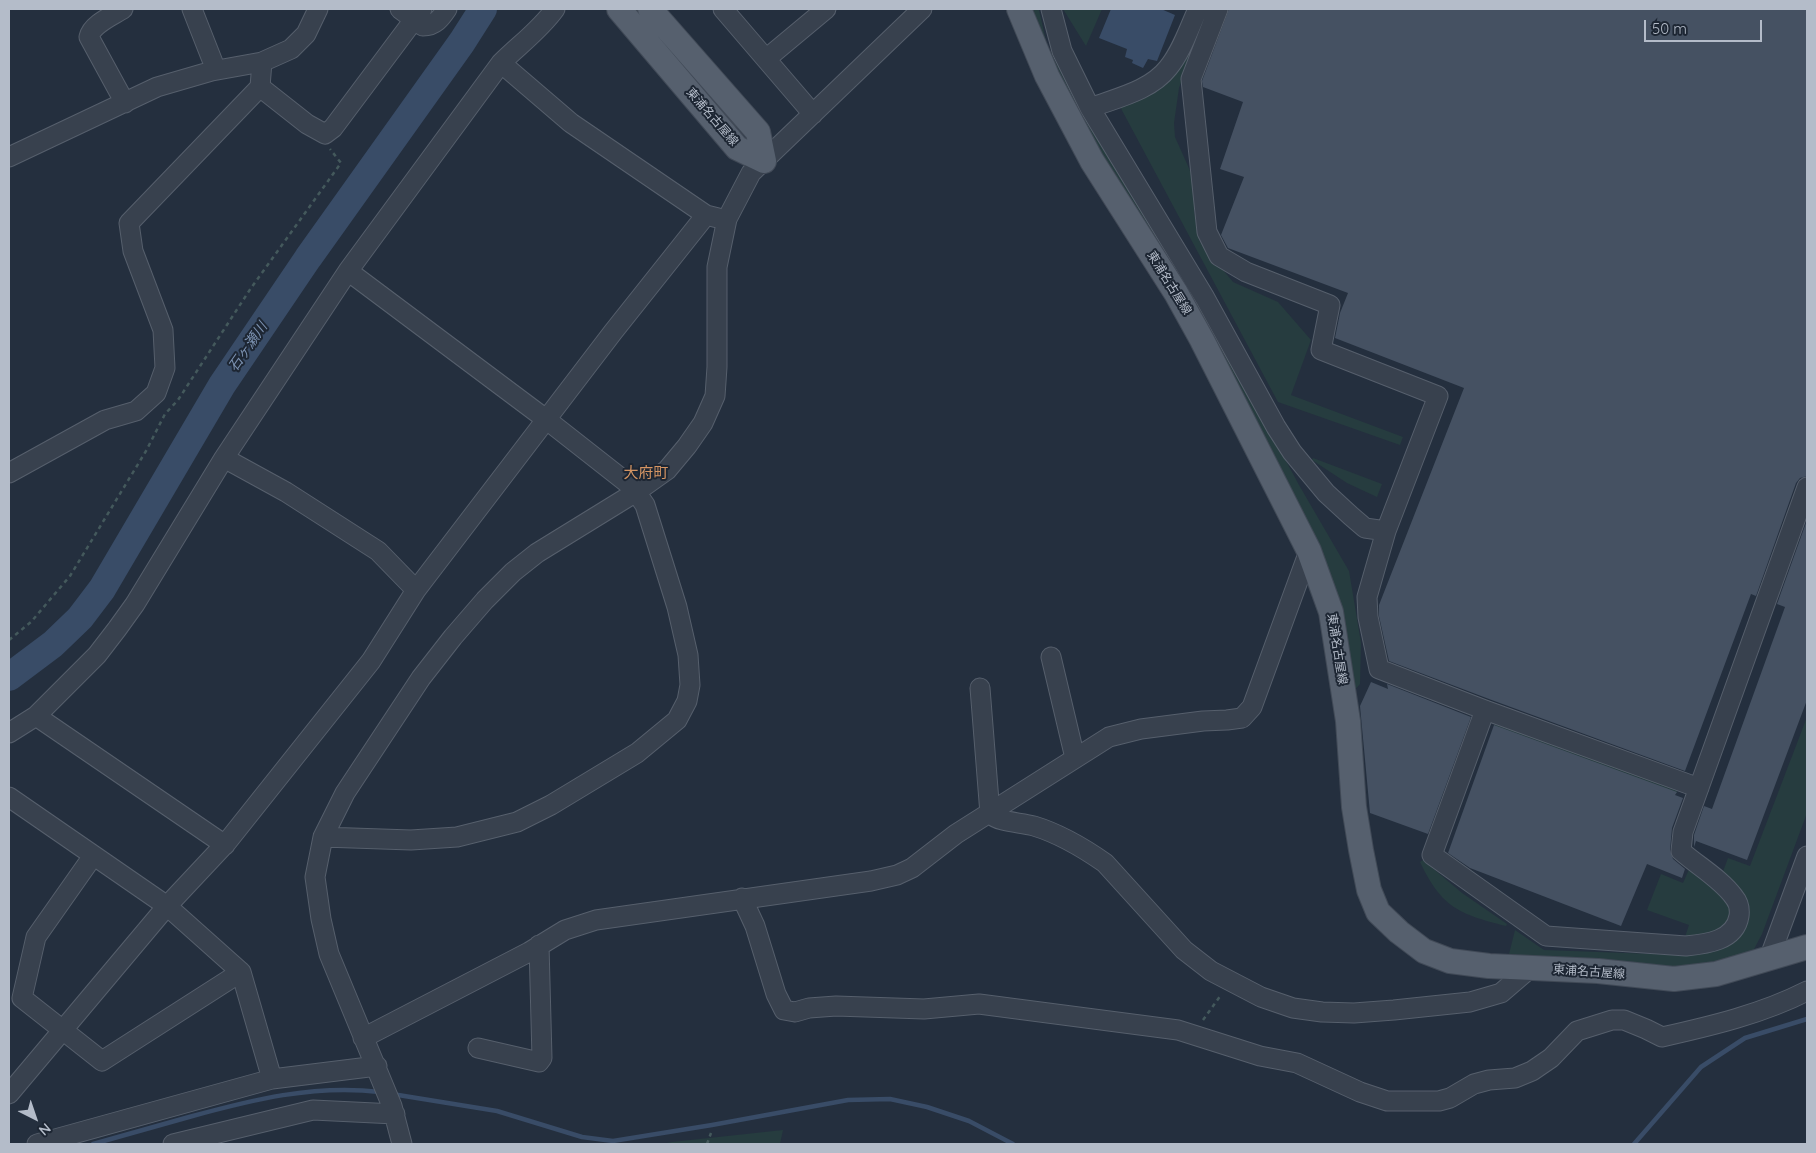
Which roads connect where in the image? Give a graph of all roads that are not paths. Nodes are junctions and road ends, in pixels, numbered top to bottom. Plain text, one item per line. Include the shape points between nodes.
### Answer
1 (123, 9) edge
2 (192, 9) edge
3 (318, 9) edge
4 (447, 9) edge
5 (555, 9) edge
6 (619, 9) edge
7 (650, 9) edge
8 (723, 9) edge
9 (826, 9) edge
10 (922, 9) edge
11 (1019, 9) edge
12 (1051, 9) edge
13 (1198, 9) edge
14 (1218, 9) edge
15 (412, 12) edge
16 (766, 59) junction
17 (262, 62) junction
18 (501, 63) junction
19 (216, 70) junction
20 (260, 87) junction
21 (125, 103) junction
22 (1090, 108) junction
23 (813, 114) junction
24 (9, 157) edge
25 (764, 161) junction
26 (706, 215) junction
27 (727, 220) junction
28 (348, 271) junction
29 (547, 420) junction
30 (224, 458) junction
31 (9, 473) edge
32 (1807, 487) edge
33 (636, 492) junction
34 (1386, 531) junction
35 (1309, 551) junction
36 (416, 590) junction
37 (1051, 657) dead end
38 (980, 688) dead end
39 (1485, 710) junction
40 (36, 716) junction
41 (9, 733) edge
42 (1075, 758) junction
43 (1699, 788) junction
44 (9, 797) edge
45 (990, 814) junction
46 (323, 837) junction
47 (225, 845) junction
48 (93, 856) junction
49 (1807, 856) edge
50 (742, 898) junction
51 (167, 906) junction
52 (539, 945) junction
53 (1807, 947) edge
54 (1769, 959) junction
55 (1529, 969) junction
56 (241, 972) junction
57 (1807, 991) edge
58 (62, 1031) junction
59 (363, 1038) junction
60 (478, 1048) dead end
61 (377, 1066) junction
62 (272, 1079) junction
63 (9, 1094) edge
64 (394, 1110) junction
65 (37, 1144) edge
66 (173, 1144) edge
67 (402, 1144) edge

1 - 21 street via 95,27 89,37
2 - 19 street
3 - 17 street via 306,34 291,49
4 - 15 street via 440,19 427,26 423,26
5 - 18 street via 548,20
6 - 25 main road, 東浦名古屋線 via 737,148
7 - 25 main road, 東浦名古屋線 via 758,132
8 - 16 street
9 - 16 street
10 - 23 street
11 - 35 main road, 東浦名古屋線 via 1047,76 1092,161 1176,293
12 - 22 street via 1062,51
13 - 22 street via 1173,61 1157,79 1140,90
14 - 34 street via 1191,79 1207,232 1219,256 1246,272 1330,305 1321,350 1438,396
15 - 20 street via 333,128 325,134
16 - 23 street
17 - 19 street
17 - 20 street
18 - 26 street via 571,123
18 - 28 street
19 - 21 street via 157,87
20 - 31 street via 129,223 133,250 163,330 165,368 156,394 136,411 105,420
21 - 24 street
22 - 34 street via 1206,298 1292,452 1326,493 1365,528
23 - 25 street
25 - 27 street via 751,173
26 - 27 street
26 - 29 street via 612,332
27 - 33 street via 717,267 715,396 703,423 687,446 667,470
28 - 29 street
28 - 30 street
29 - 33 street
29 - 36 street
30 - 36 street via 286,492 378,551
30 - 40 street via 118,629 97,655
32 - 43 street
33 - 46 street via 537,553 485,600 421,678 345,793
33 - 46 street via 645,505 677,607 688,655 690,685 687,701 676,720 637,753 552,805 517,822 457,837 411,840
34 - 39 street via 1367,597 1379,669
35 - 42 street via 1252,707 1242,718 1125,733 1109,737
35 - 55 main road, 東浦名古屋線 via 1331,612 1348,721 1354,807 1369,890 1378,912 1424,951 1450,961
36 - 47 street via 371,661
37 - 42 street
38 - 45 street
39 - 43 street
39 - 43 street via 1432,855 1546,936 1686,946 1708,944 1733,930 1740,908 1735,898 1681,851 1683,832
40 - 41 street
40 - 47 street
42 - 45 street
44 - 48 street
45 - 50 street via 897,875
45 - 55 street via 995,818 1036,826 1095,856 1184,950 1211,971 1261,997 1293,1008 1354,1013 1470,1002 1501,993
46 - 59 street via 315,877 321,919 329,954
47 - 51 street
48 - 51 street
48 - 58 street via 36,936 22,998
49 - 54 street
50 - 52 street via 596,920 565,930
50 - 57 street via 784,1010 795,1012 836,1006 924,1009 980,1004 1178,1030 1260,1056 1297,1063 1387,1101 1439,1101 1474,1084 1514,1078 1551,1058 1577,1030 1612,1020 1624,1020 1662,1037 1737,1018
51 - 56 street
51 - 58 street
52 - 59 street
52 - 60 street via 542,1058 539,1062
53 - 54 main road, 東浦名古屋線
54 - 55 main road, 東浦名古屋線 via 1716,974 1674,979 1598,971
56 - 58 street via 102,1061
56 - 62 street
58 - 63 street
59 - 61 street
61 - 62 street
61 - 64 street
62 - 65 street
64 - 66 street via 313,1110
64 - 67 street

